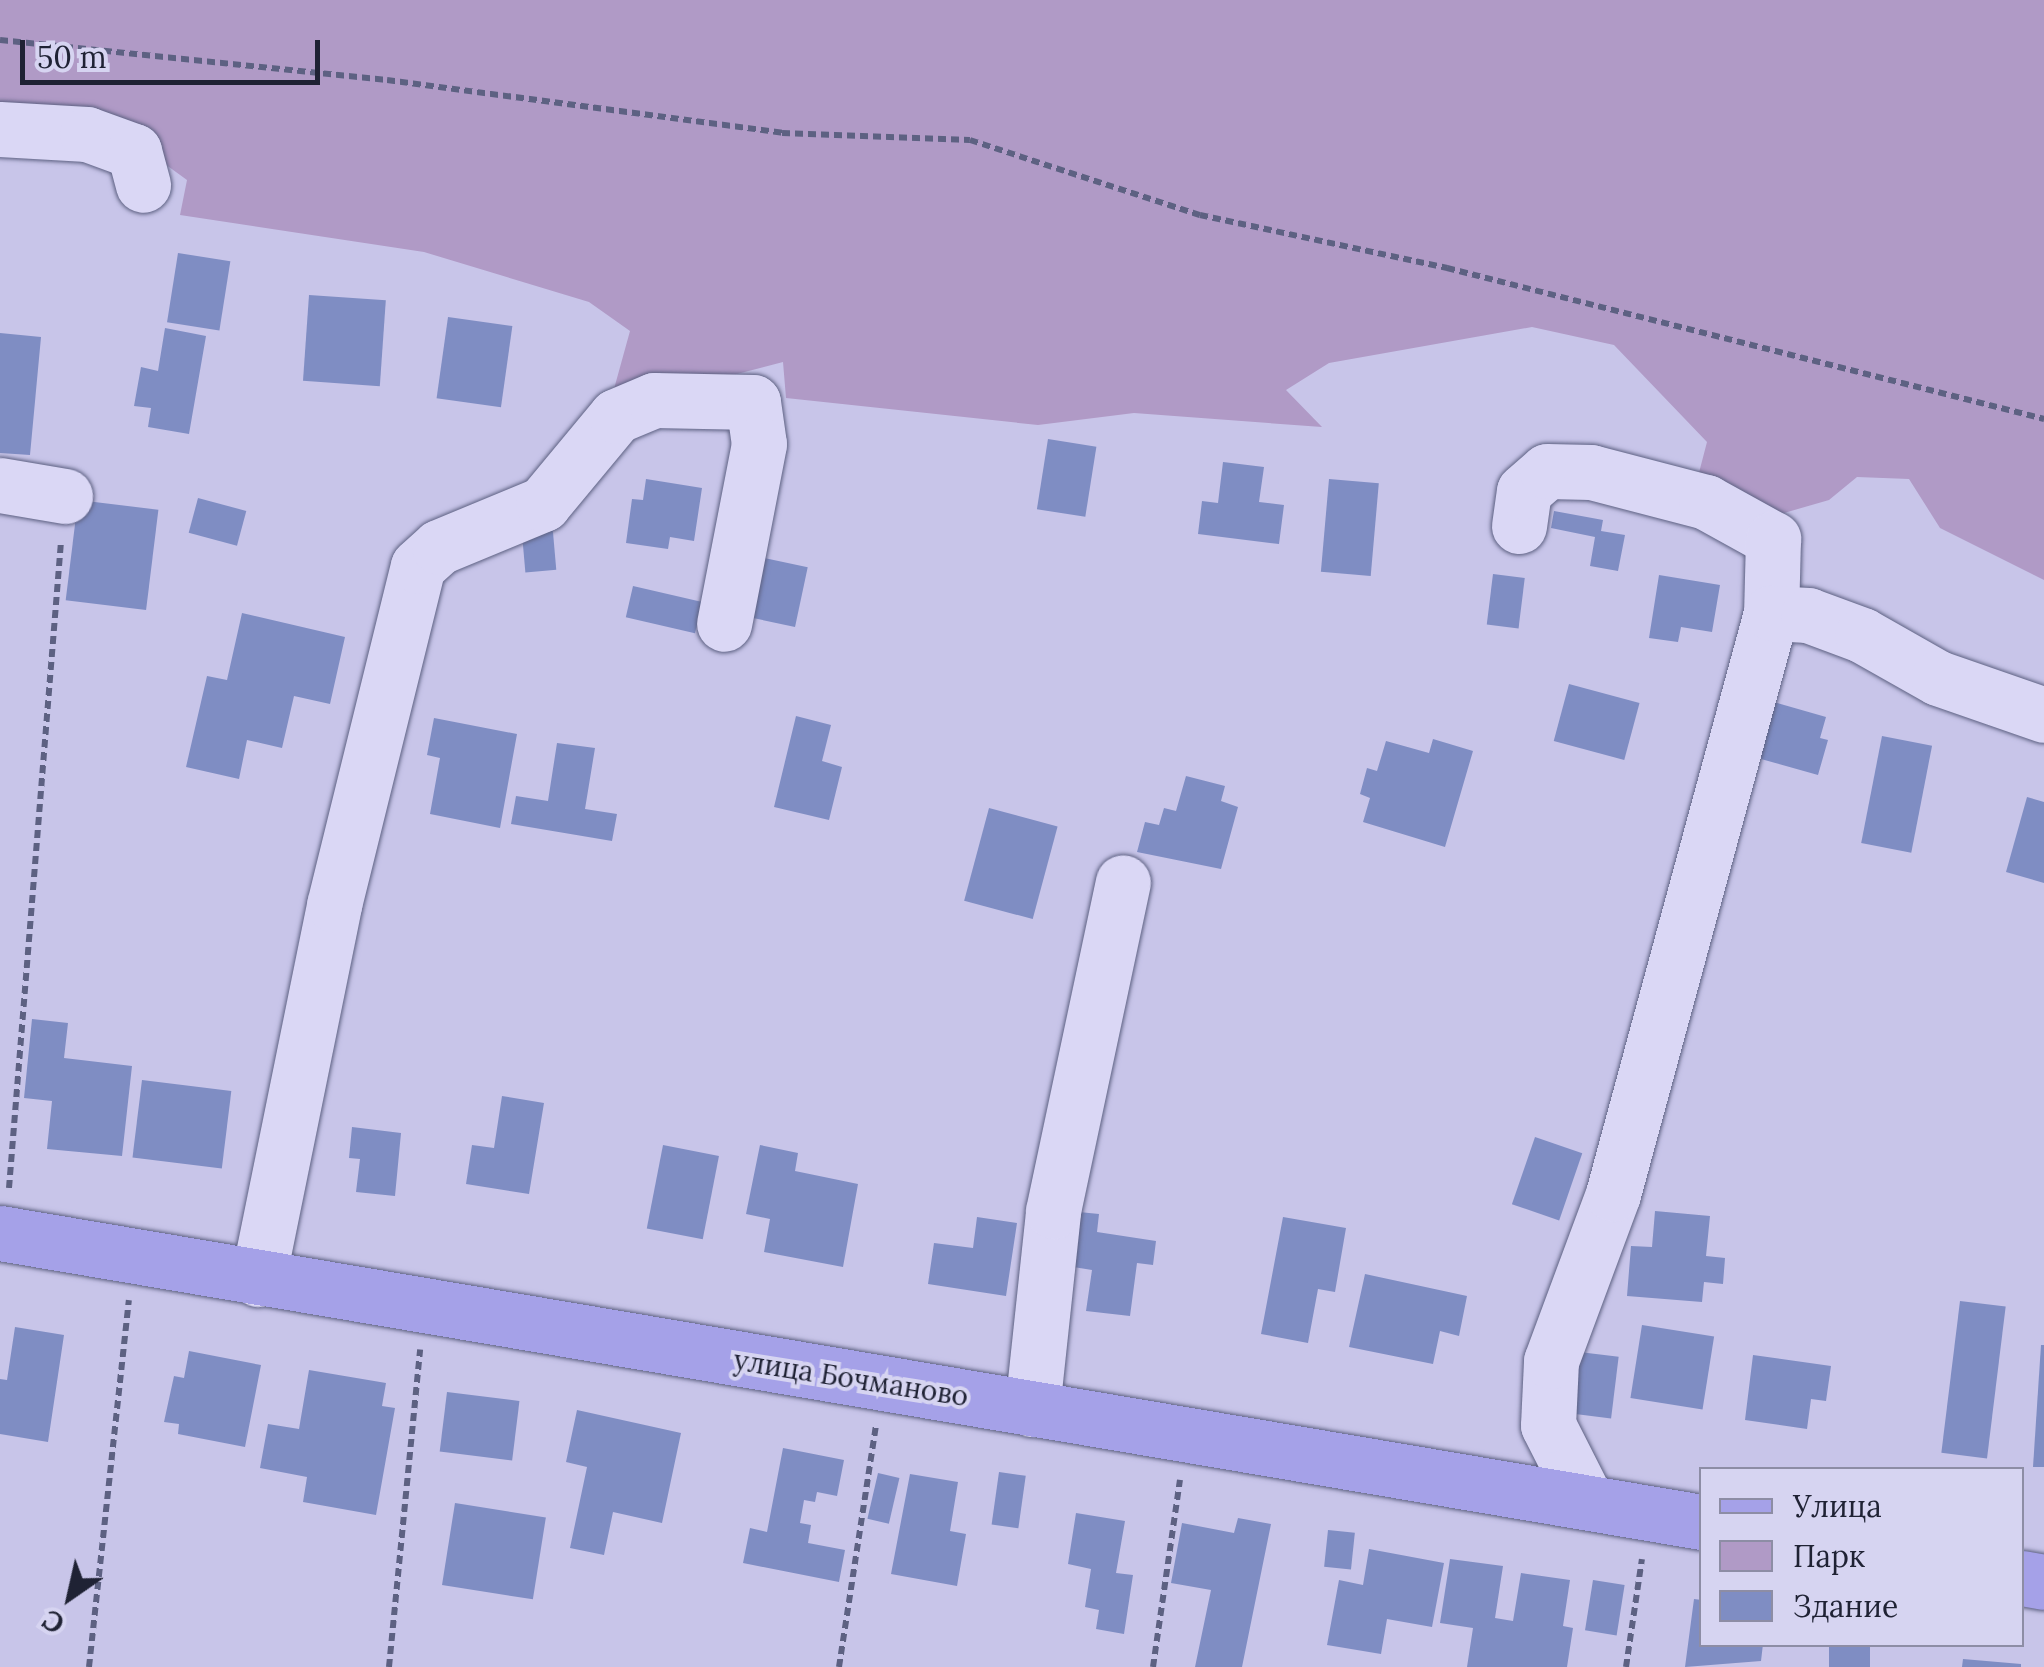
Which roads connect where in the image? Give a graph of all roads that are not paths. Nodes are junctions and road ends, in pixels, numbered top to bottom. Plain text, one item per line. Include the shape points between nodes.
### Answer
1 (0, 128) edge
2 (143, 184) dead end
3 (0, 485) edge
4 (64, 496) road end
5 (1519, 526) dead end
6 (1771, 612) junction
7 (724, 624) dead end
8 (2044, 715) edge
9 (1123, 882) dead end
10 (2, 1230) edge
11 (258, 1278) junction
12 (1032, 1409) junction
13 (1587, 1502) junction
14 (1699, 1521) edge

1 - 2 street via 87,134 134,151
3 - 4 street
5 - 6 street via 1524,491 1547,471 1591,472 1706,502 1773,540
6 - 8 street via 1808,615 1862,635 1938,678
6 - 13 street via 1612,1194 1551,1361 1548,1426
7 - 11 street via 759,444 753,402 654,400 616,416 543,504 440,547 418,566 334,905
9 - 12 street via 1053,1210
10 - 11 main road, улица Бочманово
11 - 12 main road, улица Бочманово
12 - 13 main road, улица Бочманово
13 - 14 main road, улица Бочманово

